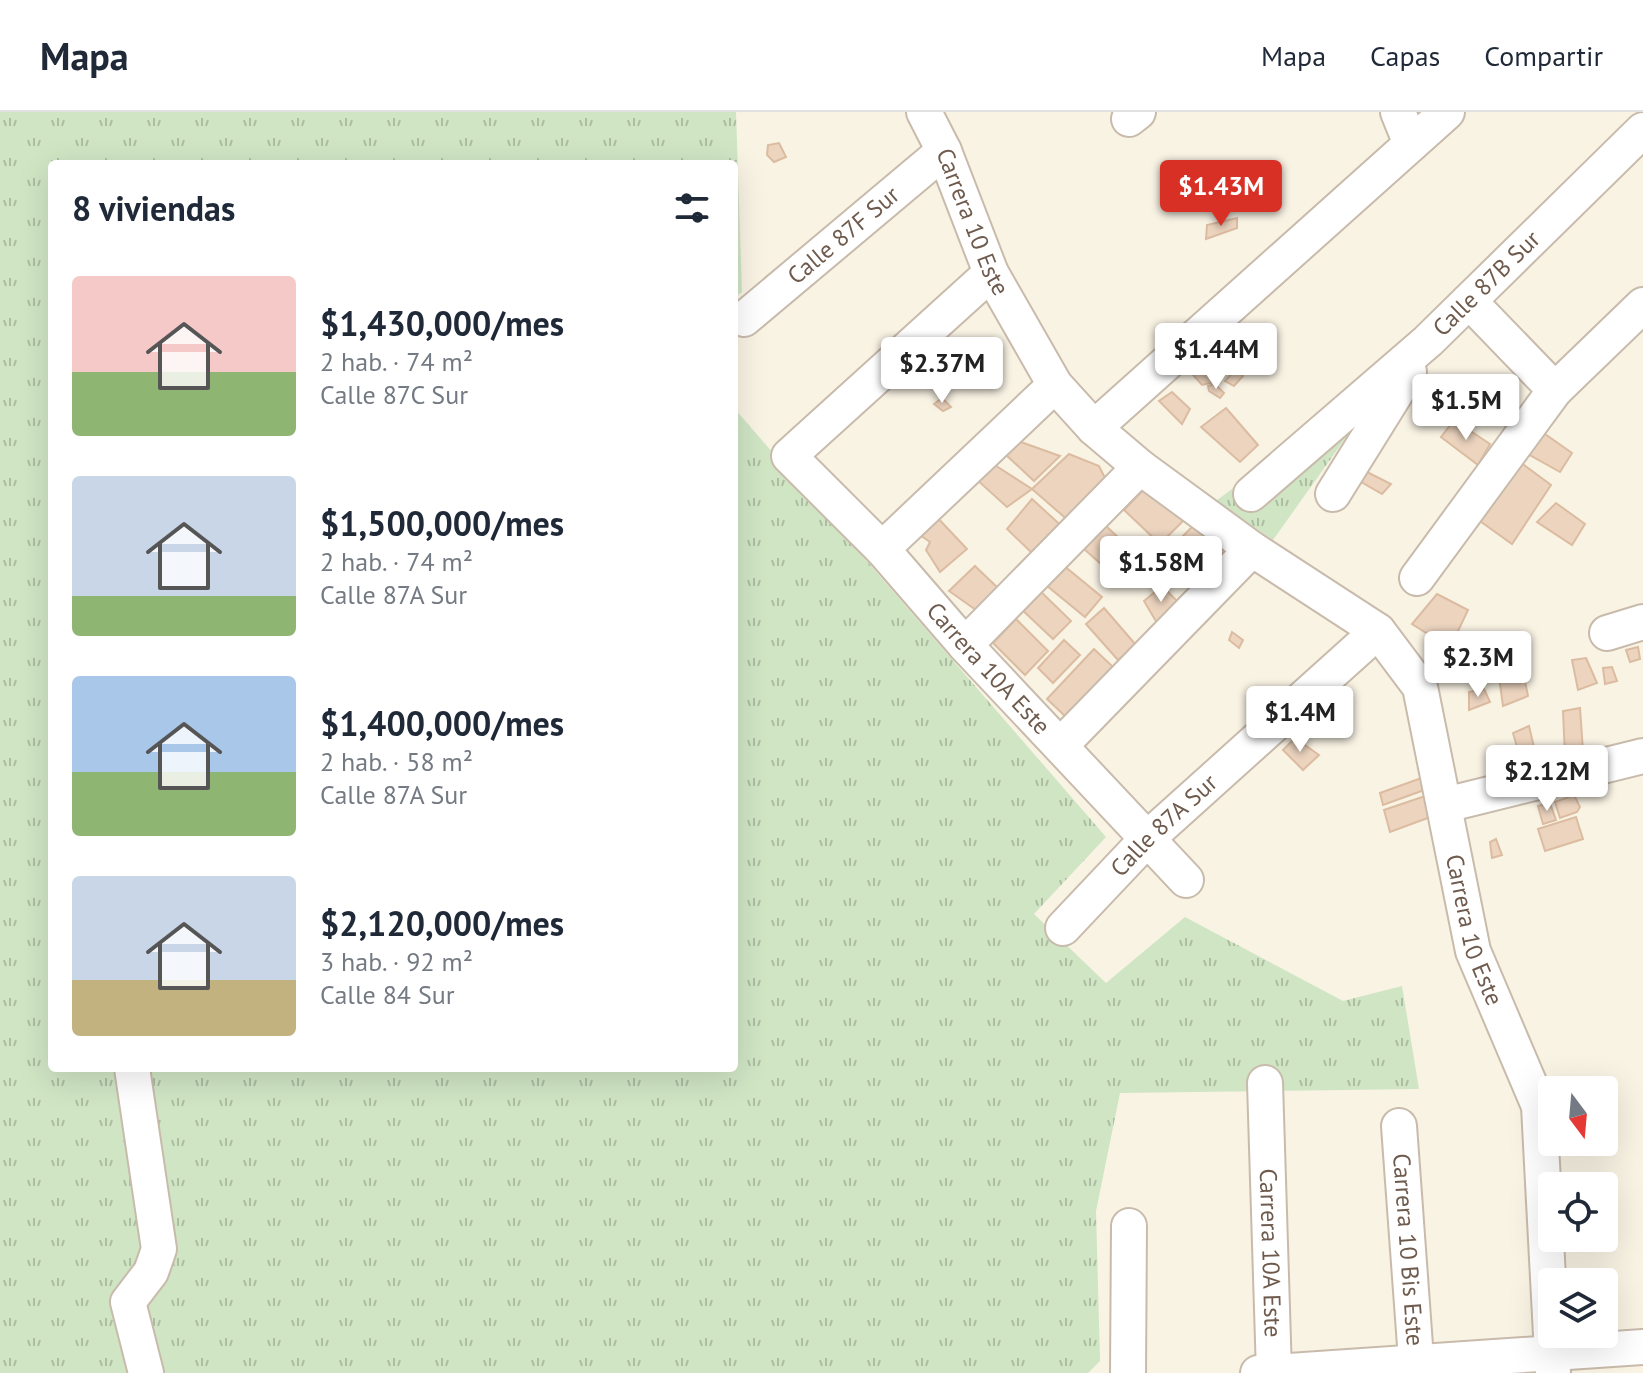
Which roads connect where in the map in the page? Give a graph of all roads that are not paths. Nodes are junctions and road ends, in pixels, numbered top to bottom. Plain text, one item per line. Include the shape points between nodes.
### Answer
1 (924, 112) edge
2 (1398, 112) edge
3 (1447, 112) edge
4 (1643, 130) edge
5 (1411, 144) junction
6 (944, 151) junction
7 (991, 273) junction
8 (1469, 301) junction
9 (1643, 305) edge
10 (744, 319) dead end
11 (1428, 341) junction
12 (1055, 385) junction
13 (1555, 390) junction
14 (1094, 428) junction
15 (1140, 467) junction
16 (1251, 494) dead end
17 (1333, 494) dead end
18 (882, 549) junction
19 (1252, 549) junction
20 (1417, 578) dead end
21 (1643, 622) edge
22 (1378, 631) junction
23 (1607, 633) dead end
24 (965, 645) junction
25 (1061, 745) junction
26 (1643, 756) edge
27 (1445, 805) junction
28 (1149, 837) junction
29 (1186, 880) dead end
30 (1063, 928) dead end
31 (133, 1072) edge
32 (1265, 1083) dead end
33 (1399, 1126) dead end
34 (1129, 1226) dead end
35 (1643, 1347) edge
36 (1552, 1363) edge
37 (1417, 1368) edge
38 (146, 1373) edge
39 (1128, 1373) edge
40 (1258, 1373) edge
41 (1274, 1373) edge

1 - 6 street, Carrera 10 Este
2 - 5 street
3 - 5 street
4 - 8 street, Calle 87B Sur
5 - 14 street
6 - 7 street, Carrera 10 Este
6 - 10 street, Calle 87F Sur
7 - 12 street, Carrera 10 Este
7 - 18 street, Carrera 10A Este via 789,456
8 - 11 street, Calle 87B Sur
8 - 13 street
9 - 13 street
11 - 16 street, Calle 87B Sur
11 - 17 street
12 - 14 street, Carrera 10 Este
12 - 18 street
13 - 20 street
14 - 15 street, Carrera 10 Este
15 - 19 street, Carrera 10 Este
15 - 24 street
18 - 24 street, Carrera 10A Este
19 - 22 street, Carrera 10 Este
19 - 25 street
21 - 23 street
22 - 27 street, Carrera 10 Este via 1420,687
22 - 28 street, Calle 87A Sur
24 - 25 street, Carrera 10A Este
25 - 28 street, Carrera 10A Este
26 - 27 street
27 - 36 street, Carrera 10 Este via 1473,951 1539,1106
28 - 29 street, Carrera 10A Este
28 - 30 street, Calle 87A Sur
31 - 38 street via 159,1249 151,1272 128,1302
32 - 41 street, Carrera 10A Este
33 - 37 street, Carrera 10 Bis Este
34 - 39 street
35 - 36 street
36 - 37 street
37 - 41 street
40 - 41 street

